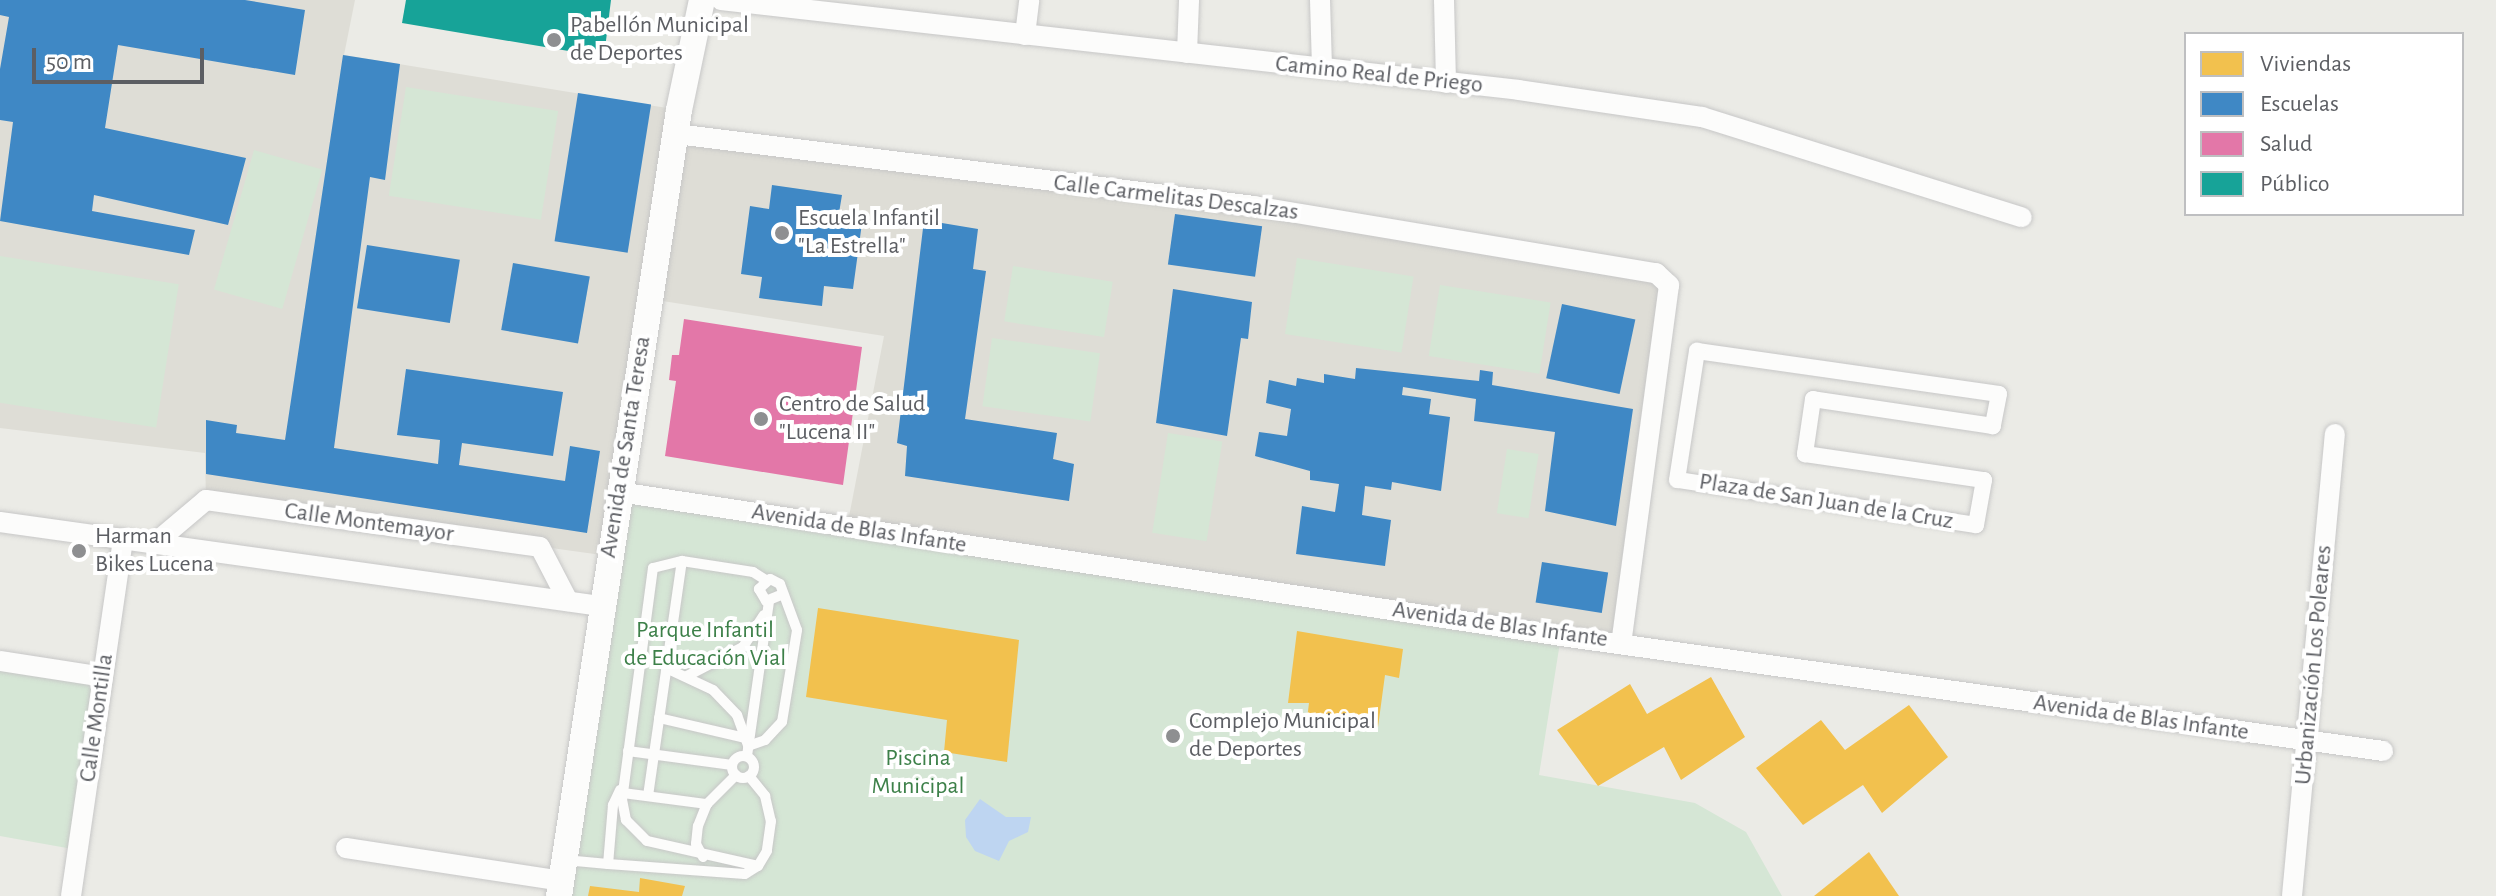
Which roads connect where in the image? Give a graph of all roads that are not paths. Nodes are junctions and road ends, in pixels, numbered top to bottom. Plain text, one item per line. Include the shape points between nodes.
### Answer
1 (702, 0) edge
2 (721, 0) edge
3 (1029, 0) edge
4 (1189, 0) edge
5 (1320, 0) edge
6 (1444, 0) edge
7 (1025, 35) junction
8 (1187, 53) junction
9 (1322, 68) junction
10 (1446, 83) junction
11 (676, 134) junction
12 (2022, 217) dead end
13 (1697, 351) joint
14 (2335, 434) dead end
15 (619, 492) junction
16 (0, 522) edge
17 (123, 539) junction
18 (154, 544) junction
19 (682, 561) junction
20 (766, 580) junction
21 (781, 595) junction
22 (568, 601) junction
23 (769, 602) junction
24 (601, 606) junction
25 (1621, 643) junction
26 (0, 661) edge
27 (666, 668) junction
28 (687, 676) junction
29 (103, 677) junction
30 (659, 718) junction
31 (2307, 741) junction
32 (747, 747) junction
33 (628, 751) junction
34 (2383, 751) dead end
35 (654, 754) junction
36 (734, 770) junction
37 (749, 776) junction
38 (624, 781) junction
39 (623, 793) junction
40 (648, 796) junction
41 (707, 804) junction
42 (346, 848) dead end
43 (703, 857) junction
44 (608, 864) junction
45 (758, 866) junction
46 (561, 879) edge
47 (71, 896) edge
48 (2292, 896) edge

1 - 11 street, Avenida de Santa Teresa
2 - 7 street, Camino Real de Priego
3 - 7 street
4 - 8 street
5 - 9 street
6 - 10 street
7 - 8 street, Camino Real de Priego
8 - 9 street, Camino Real de Priego
9 - 10 street, Camino Real de Priego
10 - 12 street, Camino Real de Priego via 1702,117
11 - 15 street, Avenida de Santa Teresa
11 - 25 street, Calle Carmelitas Descalzas via 1254,206 1656,273 1669,285
13 - 13 street, Plaza de San Juan de la Cruz via 1999,394 1993,426 1813,399 1805,454 1984,480 1976,525 1677,480
14 - 31 street, Urbanización Los Poleares
15 - 24 street, Avenida de Santa Teresa
15 - 25 street, Avenida de Blas Infante
16 - 17 street, Calle Montemayor
17 - 18 street, Calle Montemayor
17 - 29 street, Calle Montilla
18 - 22 street, Calle Montemayor
18 - 22 street, Calle Montemayor via 206,500 236,504 540,547
19 - 20 lane via 753,572
19 - 27 lane
19 - 33 lane via 653,568
20 - 21 lane via 780,584
20 - 23 lane via 759,592
21 - 23 lane
21 - 32 lane via 791,605 797,630 782,722 765,740
22 - 24 street, Calle Montemayor
23 - 28 lane via 743,647
23 - 32 lane
24 - 46 street, Avenida de Santa Teresa
25 - 31 street, Avenida de Blas Infante
26 - 29 street
27 - 28 lane
27 - 30 lane
28 - 32 lane via 713,690 729,707
29 - 47 street, Calle Montilla
30 - 32 lane
30 - 35 lane
31 - 34 street, Avenida de Blas Infante
31 - 48 street, Urbanización Los Poleares
32 - 36 lane
32 - 37 lane via 754,764
33 - 35 lane
33 - 38 lane
35 - 36 lane
35 - 40 lane
36 - 37 lane
36 - 41 lane
37 - 45 lane via 765,796 771,821 767,851
38 - 39 lane
38 - 44 lane via 613,805
39 - 40 lane
39 - 43 lane via 626,820 647,841
40 - 41 lane
41 - 43 lane via 696,844
42 - 46 street
43 - 45 lane
44 - 45 lane via 745,874
44 - 46 lane

